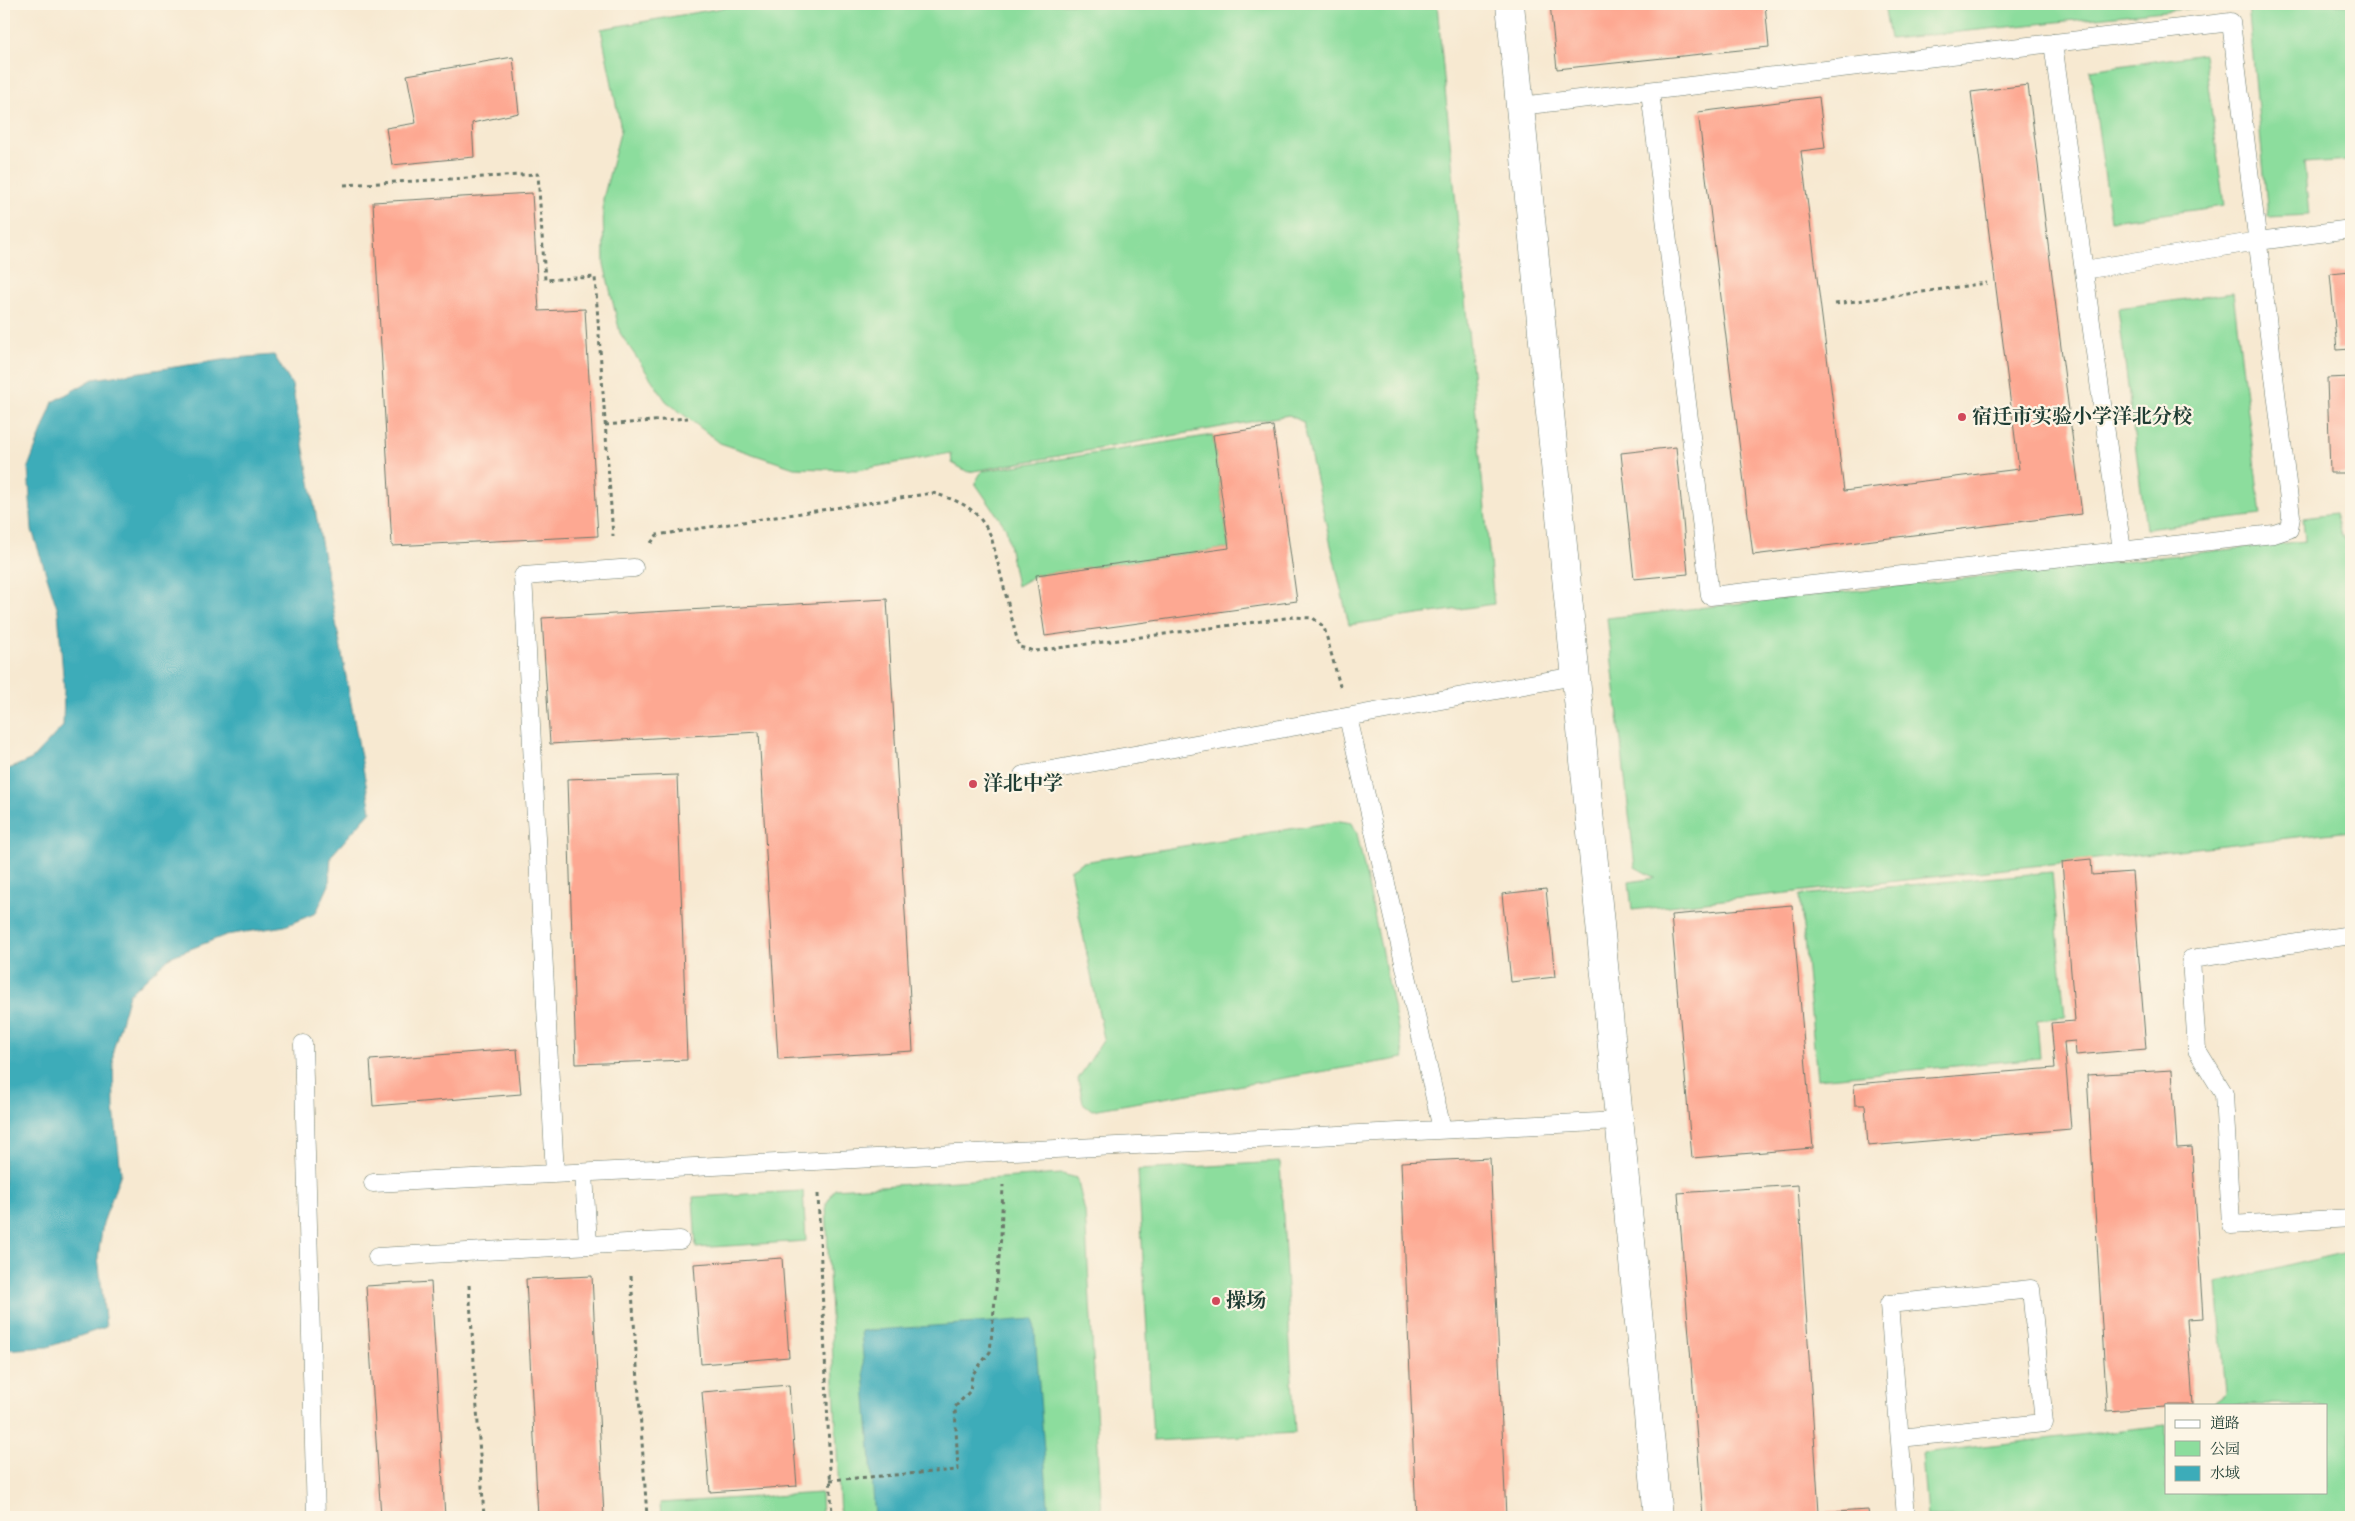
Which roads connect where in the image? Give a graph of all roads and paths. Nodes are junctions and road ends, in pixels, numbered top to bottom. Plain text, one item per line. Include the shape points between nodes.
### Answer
1 (1510, 4) edge
2 (2053, 43) junction
3 (1650, 91) junction
4 (1520, 106) junction
5 (344, 185) dead end
6 (2351, 229) edge
7 (2258, 241) junction
8 (2084, 270) junction
9 (1987, 283) dead end
10 (1835, 304) dead end
11 (688, 418) dead end
12 (605, 425) junction
13 (2122, 551) junction
14 (634, 568) joint
15 (616, 569) junction
16 (1576, 676) junction
17 (1348, 717) junction
18 (1024, 775) dead end
19 (2351, 935) edge
20 (302, 1044) dead end
21 (1619, 1121) junction
22 (1442, 1130) junction
23 (1004, 1152) junction
24 (816, 1161) junction
25 (584, 1173) junction
26 (555, 1174) junction
27 (373, 1183) dead end
28 (2351, 1218) edge
29 (680, 1240) dead end
30 (628, 1243) junction
31 (588, 1245) junction
32 (467, 1252) junction
33 (377, 1257) dead end
34 (1900, 1438) junction
35 (830, 1480) junction
36 (316, 1517) edge
37 (484, 1517) edge
38 (647, 1517) edge
39 (832, 1517) edge
40 (1658, 1517) edge
41 (1906, 1517) edge

1 - 4 street
2 - 3 lane
2 - 7 lane via 2231,22
2 - 8 lane
3 - 4 lane
3 - 13 lane via 1710,596
4 - 16 street
5 - 12 path via 538,174 545,280 595,277
6 - 7 lane
7 - 8 lane
7 - 13 lane via 2291,516 2289,529 2274,534
8 - 13 lane
9 - 10 path
11 - 12 path
12 - 15 path
14 - 15 lane
14 - 17 path via 657,535 933,493 971,508 982,519 991,536 1019,647 1034,651 1293,617 1313,618 1324,627
15 - 26 lane via 522,576
16 - 17 lane
16 - 21 street
17 - 18 lane
17 - 22 lane
19 - 28 lane via 2191,958 2197,1050 2224,1094 2230,1225
20 - 36 lane
21 - 22 lane
21 - 40 street
22 - 23 lane
23 - 24 lane
23 - 35 path via 1001,1236 990,1352 972,1375 970,1391 955,1407 958,1470
24 - 25 lane
24 - 35 path
25 - 26 lane
25 - 31 lane
26 - 27 lane
29 - 30 lane
30 - 31 lane
30 - 38 path
31 - 32 lane
32 - 33 lane
32 - 37 path
34 - 34 lane via 1889,1304 2031,1289 2044,1423
34 - 41 lane
35 - 39 path

